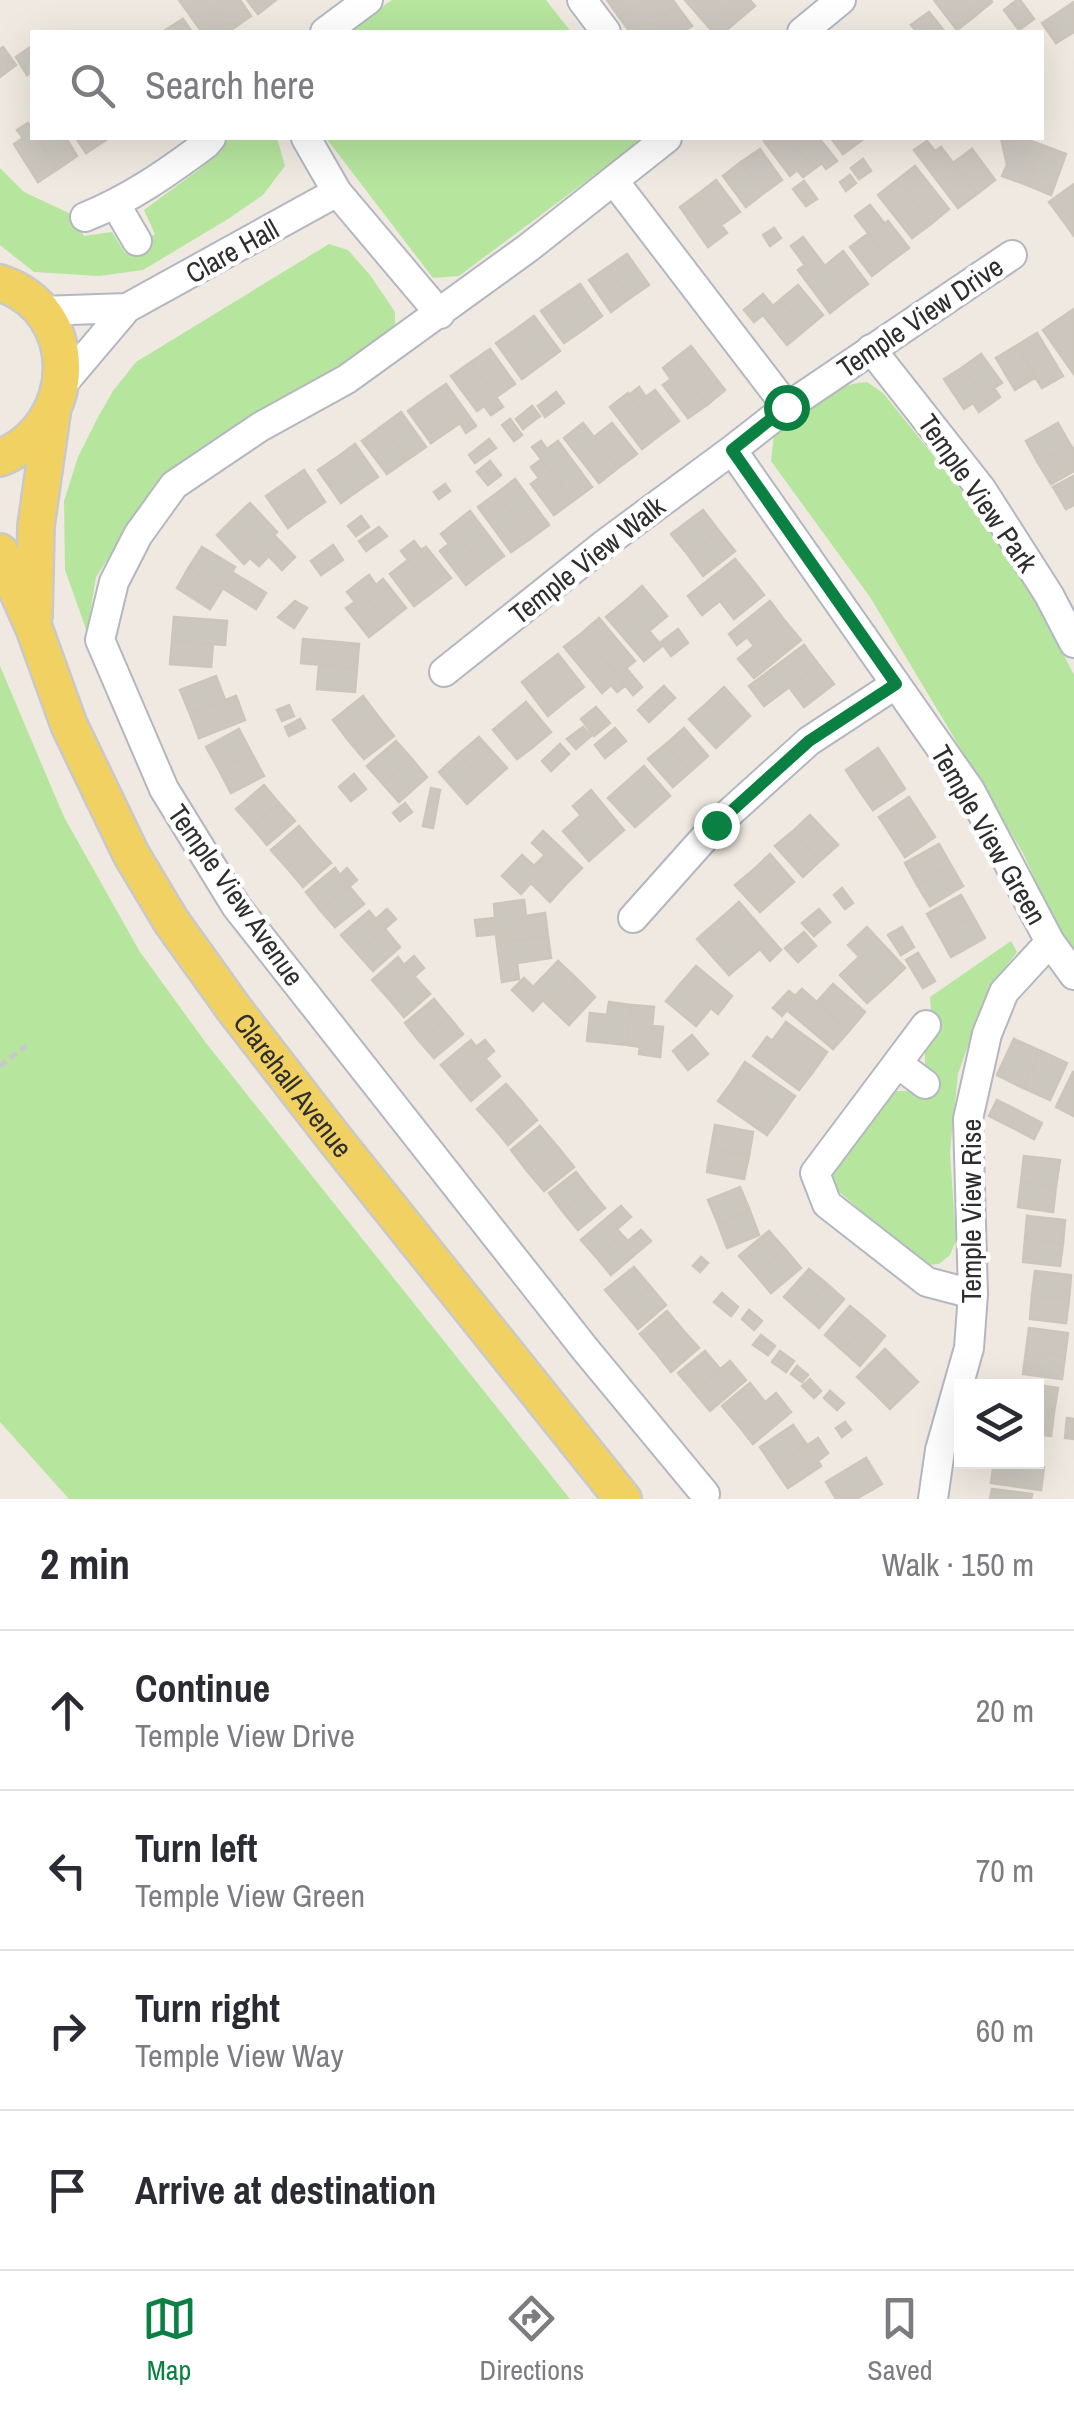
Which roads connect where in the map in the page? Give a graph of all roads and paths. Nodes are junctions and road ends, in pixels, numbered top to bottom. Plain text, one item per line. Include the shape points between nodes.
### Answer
1 (368, 0) edge
2 (582, 0) edge
3 (841, 0) edge
4 (328, 30) edge
5 (604, 30) edge
6 (804, 30) edge
7 (209, 140) edge
8 (307, 140) edge
9 (665, 140) edge
10 (614, 181) junction
11 (338, 192) junction
12 (116, 205) junction
13 (85, 218) dead end
14 (137, 241) dead end
15 (1012, 256) dead end
16 (3, 281) edge
17 (126, 308) junction
18 (41, 311) junction
19 (440, 314) junction
20 (872, 349) junction
21 (57, 400) junction
22 (786, 407) junction
23 (732, 450) junction
24 (0, 458) edge
25 (0, 552) edge
26 (34, 628) junction
27 (1074, 643) edge
28 (444, 672) dead end
29 (896, 684) junction
30 (633, 918) dead end
31 (1050, 942) junction
32 (1074, 975) edge
33 (926, 1025) dead end
34 (31, 1042) dead end
35 (898, 1064) junction
36 (0, 1066) edge
37 (926, 1084) dead end
38 (972, 1294) junction
39 (705, 1494) dead end
40 (623, 1499) edge
41 (933, 1499) edge

1 - 4 street
2 - 5 street
3 - 6 street
7 - 12 street
8 - 11 street
9 - 10 street, Temple View Avenue
10 - 19 street, Temple View Avenue
10 - 22 street
11 - 17 street, Clare Hall
11 - 19 street
12 - 13 street
12 - 14 street
15 - 20 street, Temple View Drive
16 - 18 main road
17 - 18 street, Clare Hall
17 - 21 street, Clare Hall
18 - 21 main road, Clarehall Avenue via 62,359
19 - 39 street, Temple View Avenue via 174,484 114,582 100,640 164,790 236,906
20 - 22 street, Temple View Drive
20 - 27 street, Temple View Park via 982,490
21 - 24 main road via 35,437
21 - 26 main road, Clarehall Avenue via 36,526
22 - 23 street, Temple View Drive
23 - 28 street, Temple View Walk
23 - 29 street, Temple View Green
25 - 26 main road, Clarehall Avenue
26 - 40 main road, Clarehall Avenue via 68,725 172,921 334,1138
29 - 30 street via 809,741 716,825
29 - 31 street, Temple View Green via 970,790
31 - 32 street, Temple View Green
31 - 38 street, Temple View Rise via 1004,992 968,1119
33 - 35 street
34 - 36 path
35 - 37 street
35 - 38 street via 815,1173 828,1204 927,1282
38 - 41 street, Temple View Rise via 969,1348

